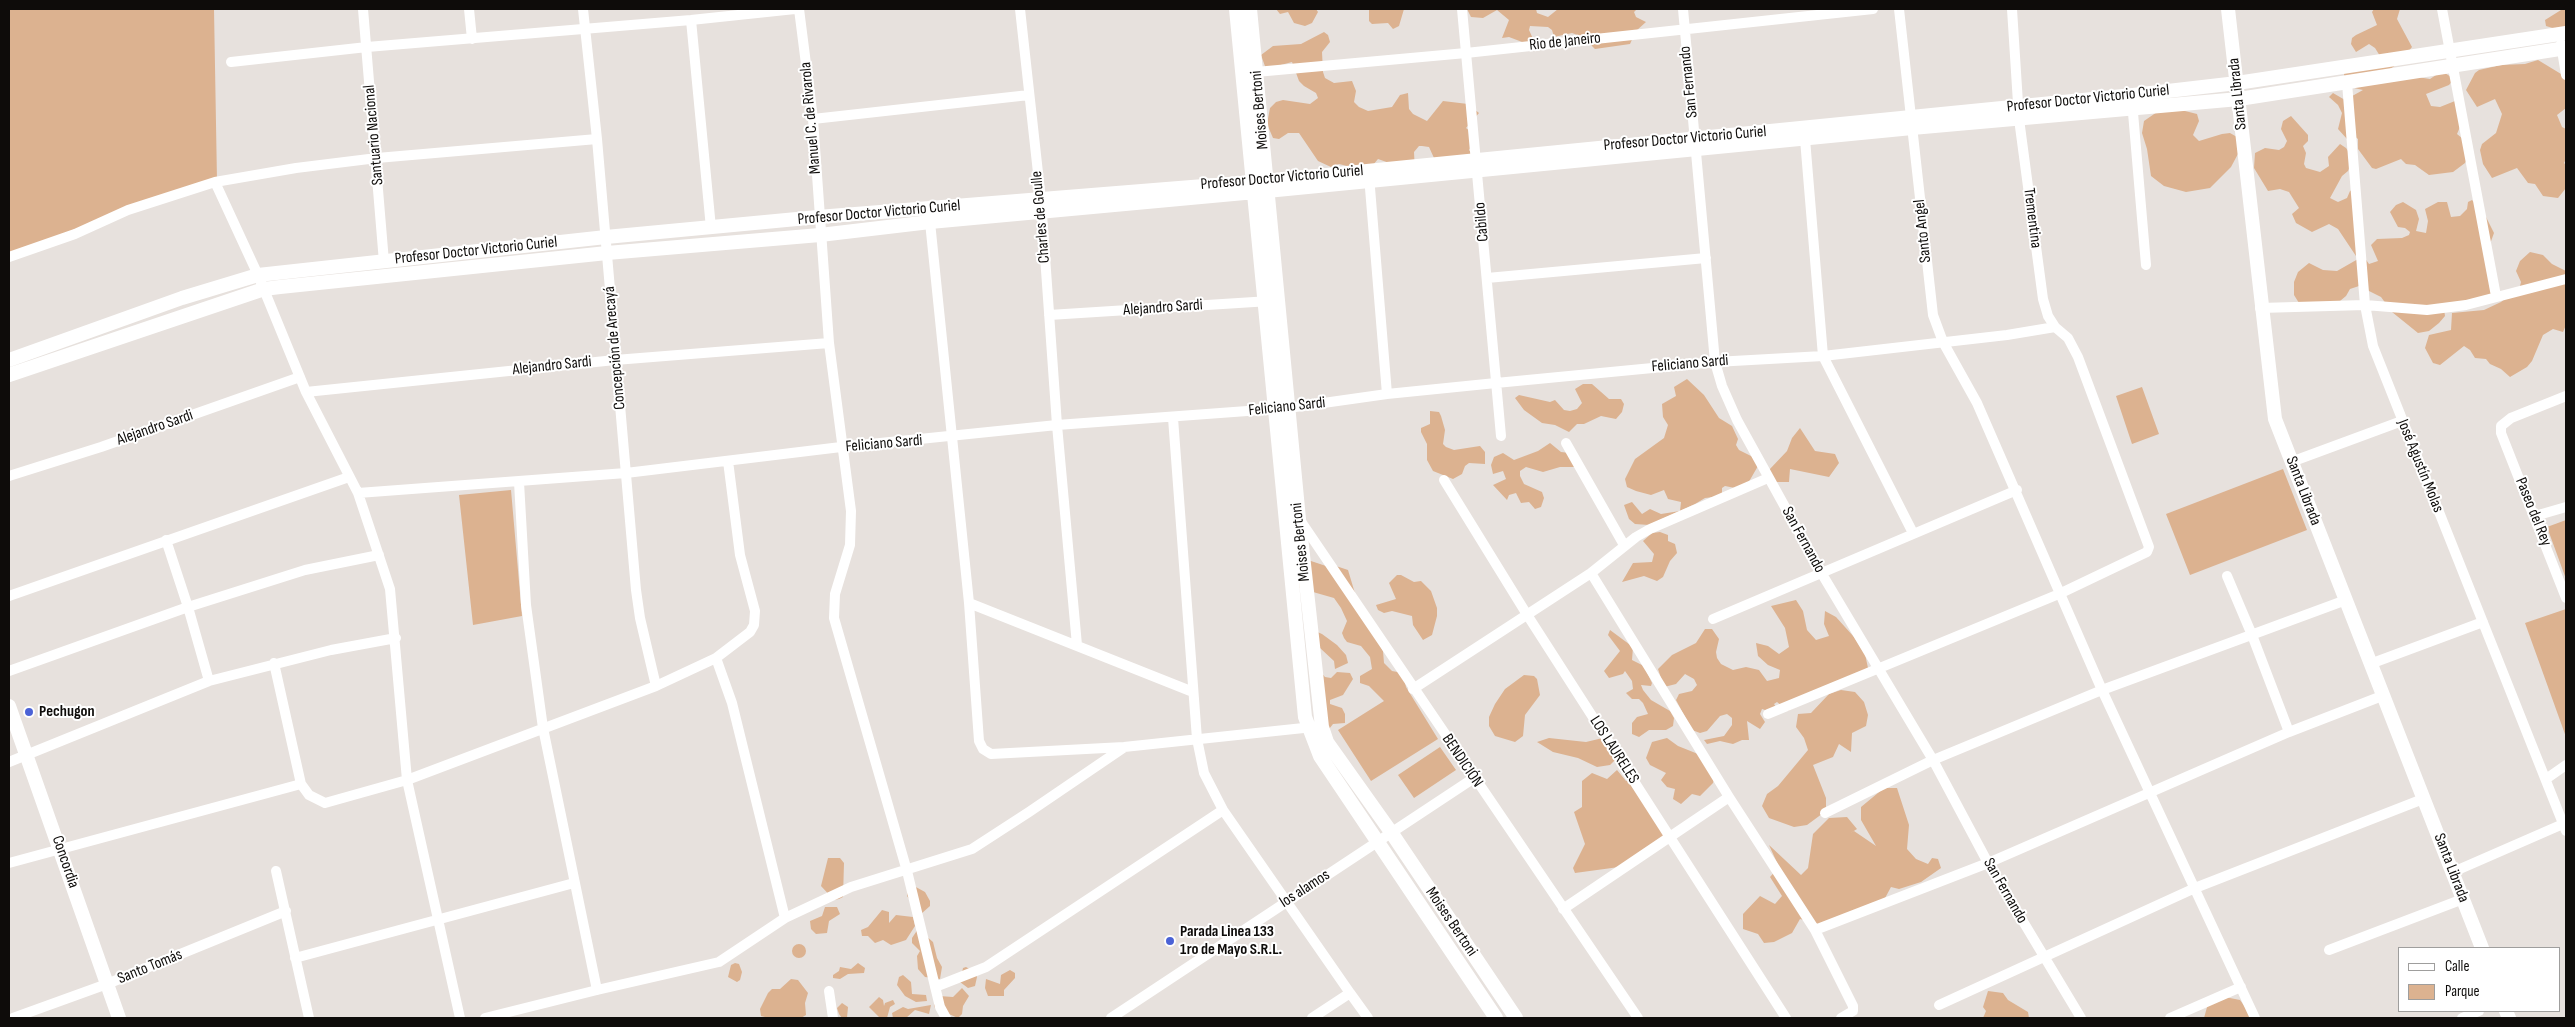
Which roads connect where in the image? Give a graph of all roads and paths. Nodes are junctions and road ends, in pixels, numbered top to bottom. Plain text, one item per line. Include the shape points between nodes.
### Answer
1 (363, 9) edge
2 (469, 9) edge
3 (583, 9) edge
4 (795, 9) edge
5 (800, 9) edge
6 (1020, 9) edge
7 (1236, 9) edge
8 (1250, 9) edge
9 (1462, 9) edge
10 (1683, 9) edge
11 (1874, 9) edge
12 (1899, 9) edge
13 (2012, 9) edge
14 (2228, 9) edge
15 (2442, 9) edge
16 (691, 20) junction
17 (585, 29) junction
18 (1684, 29) junction
19 (2563, 33) edge
20 (472, 39) junction
21 (367, 47) junction
22 (2564, 48) edge
23 (2450, 52) junction
24 (1466, 53) junction
25 (231, 62) dead end
26 (2453, 67) junction
27 (1256, 72) junction
28 (2566, 75) edge
29 (2237, 83) junction
30 (2347, 83) junction
31 (1029, 95) junction
32 (2132, 95) junction
33 (2239, 100) junction
34 (2132, 109) junction
35 (2019, 113) junction
36 (813, 119) junction
37 (1912, 123) junction
38 (1805, 138) junction
39 (597, 139) junction
40 (1695, 144) junction
41 (377, 158) junction
42 (1477, 165) junction
43 (1368, 175) junction
44 (215, 182) junction
45 (1259, 186) junction
46 (1042, 206) junction
47 (930, 222) junction
48 (819, 226) junction
49 (711, 228) junction
50 (606, 237) junction
51 (607, 253) junction
52 (9, 257) edge
53 (1706, 258) junction
54 (384, 262) junction
55 (2146, 265) dead end
56 (258, 276) junction
57 (1486, 278) junction
58 (2566, 279) edge
59 (264, 289) junction
60 (2496, 296) junction
61 (1270, 301) junction
62 (2365, 305) junction
63 (2260, 308) junction
64 (1049, 315) junction
65 (2055, 327) junction
66 (1943, 342) junction
67 (828, 343) junction
68 (1823, 356) junction
69 (9, 360) edge
70 (615, 360) junction
71 (1715, 362) junction
72 (9, 375) edge
73 (300, 377) junction
74 (1496, 383) junction
75 (306, 392) junction
76 (1387, 394) junction
77 (2566, 396) edge
78 (1274, 408) junction
79 (1288, 408) junction
80 (1173, 418) junction
81 (2402, 421) junction
82 (1057, 425) junction
83 (1501, 436) dead end
84 (950, 438) junction
85 (1566, 443) dead end
86 (842, 447) junction
87 (728, 461) junction
88 (2291, 462) junction
89 (626, 473) junction
90 (9, 476) edge
91 (349, 477) junction
92 (1768, 478) junction
93 (1444, 480) dead end
94 (519, 482) junction
95 (2017, 490) junction
96 (358, 493) junction
97 (1284, 506) junction
98 (2566, 507) edge
99 (2535, 516) junction
100 (1299, 519) junction
101 (1913, 533) junction
102 (166, 540) junction
103 (1624, 545) junction
104 (379, 555) junction
105 (1591, 573) junction
106 (1822, 574) junction
107 (2227, 576) dead end
108 (2059, 594) junction
109 (9, 596) edge
110 (2566, 598) edge
111 (2346, 600) junction
112 (969, 603) junction
113 (188, 606) junction
114 (1526, 614) junction
115 (1713, 619) dead end
116 (2483, 622) junction
117 (2252, 635) junction
118 (396, 638) junction
119 (1077, 645) junction
120 (716, 658) junction
121 (274, 663) junction
122 (2370, 664) junction
123 (1879, 669) junction
124 (9, 671) edge
125 (209, 681) junction
126 (656, 686) junction
127 (1413, 688) junction
128 (2102, 690) junction
129 (1194, 692) junction
130 (2382, 696) junction
131 (9, 706) edge
132 (1768, 714) dead end
133 (1315, 727) junction
134 (542, 728) junction
135 (2289, 732) junction
136 (1197, 739) junction
137 (1124, 747) junction
138 (27, 755) junction
139 (1933, 760) junction
140 (9, 762) edge
141 (2566, 765) edge
142 (1474, 778) junction
143 (407, 780) junction
144 (2546, 780) junction
145 (302, 784) junction
146 (2150, 792) junction
147 (1729, 797) junction
148 (2423, 798) junction
149 (1223, 810) junction
150 (1825, 813) dead end
151 (2565, 828) edge
152 (1391, 832) junction
153 (1671, 837) junction
154 (1378, 843) junction
155 (61, 849) junction
156 (9, 863) edge
157 (1988, 863) junction
158 (276, 871) dead end
159 (906, 871) junction
160 (2453, 872) junction
161 (574, 883) junction
162 (2195, 888) junction
163 (2463, 899) junction
164 (1286, 901) junction
165 (1563, 910) junction
166 (286, 911) junction
167 (784, 918) junction
168 (437, 921) junction
169 (1815, 930) junction
170 (2482, 947) edge
171 (2329, 950) dead end
172 (2044, 957) junction
173 (295, 958) junction
174 (107, 984) junction
175 (935, 987) junction
176 (2241, 987) junction
177 (596, 990) junction
178 (829, 991) dead end
179 (1350, 993) junction
180 (1939, 1005) dead end
181 (2477, 1012) edge
182 (13, 1018) edge
183 (119, 1018) edge
184 (309, 1018) edge
185 (460, 1018) edge
186 (485, 1018) edge
187 (833, 1018) edge
188 (946, 1018) edge
189 (1111, 1018) edge
190 (1312, 1018) edge
191 (1368, 1018) edge
192 (1496, 1018) edge
193 (1516, 1018) edge
194 (1638, 1018) edge
195 (1786, 1018) edge
196 (1841, 1018) edge
197 (2080, 1018) edge
198 (2170, 1018) edge
199 (2255, 1018) edge
200 (2462, 1018) edge

1 - 21 street, Santuario Nacional
2 - 20 street
3 - 17 street, Concepción de Arecayá
4 - 16 street
5 - 36 street, Manuel C. de Rivarola
6 - 31 street, Charles de Goulle
7 - 45 main road, Moises Bertoni
8 - 27 main road, Moises Bertoni
9 - 24 street, Cabildo
10 - 18 street, San Fernando
11 - 18 street, Rio de Janeiro
12 - 37 street, Santo Angel
13 - 35 street, Trementina
14 - 29 main road, Santa Librada
15 - 23 street
16 - 17 street
16 - 49 street
17 - 20 street
17 - 39 street, Concepción de Arecayá
18 - 24 street, Rio de Janeiro
18 - 40 street, San Fernando
19 - 22 street
19 - 23 main road, Profesor Doctor Victorio Curiel
20 - 21 street
21 - 25 street
21 - 41 street, Santuario Nacional
22 - 26 main road, Profesor Doctor Victorio Curiel
22 - 28 street
23 - 26 street
23 - 29 main road, Profesor Doctor Victorio Curiel
24 - 27 street, Rio de Janeiro
24 - 42 street, Cabildo
26 - 30 main road, Profesor Doctor Victorio Curiel
26 - 60 street
27 - 45 main road, Moises Bertoni
29 - 32 main road, Profesor Doctor Victorio Curiel
29 - 33 main road, Santa Librada
30 - 33 main road, Profesor Doctor Victorio Curiel
30 - 62 street, José Agustín Molas
31 - 36 street
31 - 46 street, Charles de Goulle
32 - 34 street
32 - 35 main road, Profesor Doctor Victorio Curiel
33 - 34 main road, Profesor Doctor Victorio Curiel
33 - 63 main road, Santa Librada
34 - 35 main road, Profesor Doctor Victorio Curiel
34 - 55 street
35 - 37 main road, Profesor Doctor Victorio Curiel
35 - 65 street, Trementina via 2043,299
36 - 48 street, Manuel C. de Rivarola
37 - 38 main road, Profesor Doctor Victorio Curiel
37 - 40 main road, Profesor Doctor Victorio Curiel
37 - 66 street, Santo Angel via 1929,294
38 - 40 main road, Profesor Doctor Victorio Curiel
38 - 68 street
39 - 41 street
39 - 50 street, Concepción de Arecayá
40 - 42 main road, Profesor Doctor Victorio Curiel
40 - 53 street, San Fernando
41 - 44 street
41 - 54 street, Santuario Nacional
42 - 43 main road, Profesor Doctor Victorio Curiel
42 - 57 street, Cabildo
43 - 45 main road, Profesor Doctor Victorio Curiel
43 - 76 street
44 - 52 street via 128,210
44 - 56 street
45 - 46 main road, Profesor Doctor Victorio Curiel
45 - 61 main road, Moises Bertoni
46 - 47 main road, Profesor Doctor Victorio Curiel
46 - 48 main road, Profesor Doctor Victorio Curiel
46 - 64 street, Charles de Goulle
47 - 48 main road, Profesor Doctor Victorio Curiel
47 - 84 street
48 - 49 main road, Profesor Doctor Victorio Curiel
48 - 51 main road, Profesor Doctor Victorio Curiel
48 - 67 street, Manuel C. de Rivarola
49 - 50 main road, Profesor Doctor Victorio Curiel
50 - 51 street, Concepción de Arecayá
50 - 54 main road, Profesor Doctor Victorio Curiel
51 - 59 main road, Profesor Doctor Victorio Curiel
51 - 70 street, Concepción de Arecayá
53 - 57 street
53 - 71 street, San Fernando
54 - 56 main road, Profesor Doctor Victorio Curiel
56 - 59 street
56 - 69 main road, Profesor Doctor Victorio Curiel via 182,298
57 - 74 street, Cabildo
58 - 60 street
59 - 72 main road, Profesor Doctor Victorio Curiel
59 - 73 street
60 - 62 street via 2466,305 2427,310
61 - 64 street, Alejandro Sardi
61 - 78 main road, Moises Bertoni
61 - 79 main road, Moises Bertoni
62 - 63 street
62 - 81 street, José Agustín Molas via 2373,346
63 - 88 main road, Santa Librada via 2275,419
64 - 82 street, Charles de Goulle
65 - 66 street, Feliciano Sardi
65 - 108 street, Trementina via 2068,338 2078,357 2149,547 2146,552
66 - 68 street, Feliciano Sardi
66 - 95 street, Santo Angel via 1977,402
67 - 70 street, Alejandro Sardi
67 - 86 street
68 - 71 street, Feliciano Sardi
68 - 101 street
70 - 75 street, Alejandro Sardi
70 - 89 street, Concepción de Arecayá
71 - 74 street, Feliciano Sardi
71 - 92 street, San Fernando via 1729,403
73 - 75 street
73 - 90 street, Alejandro Sardi
74 - 76 street, Feliciano Sardi
74 - 83 street, Cabildo
75 - 91 street
76 - 79 street, Feliciano Sardi
77 - 99 street, Paseo del Rey via 2511,418 2501,426
78 - 79 street, Feliciano Sardi
78 - 80 street, Feliciano Sardi
78 - 97 main road, Moises Bertoni
79 - 100 main road, Moises Bertoni
80 - 82 street, Feliciano Sardi
80 - 129 street
81 - 88 street
81 - 116 street, José Agustín Molas
82 - 84 street, Feliciano Sardi
82 - 119 street, Charles de Goulle
84 - 86 street, Feliciano Sardi
84 - 112 street
85 - 103 street
86 - 87 street, Feliciano Sardi
86 - 159 street via 851,512 850,545 835,594 834,618
87 - 89 street, Feliciano Sardi
87 - 120 street via 740,554 755,611 750,632
88 - 111 main road, Santa Librada
89 - 94 street, Feliciano Sardi
89 - 126 street, Concepción de Arecayá via 638,609
91 - 96 street
91 - 102 street
92 - 103 street via 1650,529
92 - 106 street, San Fernando
93 - 114 street, LOS LAURELES
94 - 96 street, Feliciano Sardi
94 - 134 street via 526,605
95 - 101 street
95 - 108 street, Santo Angel
96 - 104 street
97 - 100 street, BENDICIÓN
97 - 133 main road, Moises Bertoni via 1305,717
98 - 99 street
99 - 110 street, Paseo del Rey
100 - 127 street, BENDICIÓN
100 - 133 main road, Moises Bertoni
101 - 106 street
102 - 109 street
102 - 113 street
103 - 105 street
104 - 113 street via 304,570
104 - 118 street via 390,589
105 - 114 street
105 - 147 street
106 - 115 street
106 - 123 street, San Fernando
107 - 117 street
108 - 123 street
108 - 128 street, Santo Angel
111 - 117 street
111 - 122 main road, Santa Librada
112 - 119 street
112 - 137 street via 979,741 983,749 991,754
113 - 124 street
113 - 125 street
114 - 127 street
114 - 153 street, LOS LAURELES
116 - 122 street
116 - 144 street, José Agustín Molas
117 - 128 street
117 - 135 street
118 - 121 street
118 - 143 street
119 - 129 street
120 - 126 street
120 - 167 street via 732,703
121 - 125 street
121 - 145 street
122 - 130 main road, Santa Librada
123 - 132 street
123 - 139 street, San Fernando
125 - 138 street
126 - 134 street
127 - 142 street, BENDICIÓN
128 - 139 street
128 - 146 street, Santo Angel
129 - 136 street
130 - 135 street
130 - 148 main road, Santa Librada
131 - 138 main road, Concordia
133 - 136 street
133 - 152 main road, Moises Bertoni
133 - 154 main road, Moises Bertoni via 1320,756
134 - 143 street
134 - 161 street
135 - 146 street
136 - 137 street
136 - 149 street via 1204,773
137 - 159 street via 972,849
138 - 140 street
138 - 155 main road, Concordia
139 - 150 street
139 - 157 street, San Fernando
141 - 144 street
142 - 152 street, los alamos
142 - 165 street, BENDICIÓN
143 - 145 street via 325,803 309,795
143 - 168 street
144 - 151 street, José Agustín Molas
145 - 155 street
146 - 157 street
146 - 162 street, Santo Angel
147 - 153 street
147 - 169 street
148 - 160 main road, Santa Librada
148 - 162 street
149 - 164 street
149 - 175 street via 986,967
151 - 160 street
152 - 154 street, los alamos
152 - 193 main road, Moises Bertoni
153 - 165 street
153 - 195 street, LOS LAURELES
154 - 164 street, los alamos
154 - 192 main road, Moises Bertoni
155 - 156 street
155 - 174 main road, Concordia
157 - 169 street
157 - 172 street, San Fernando
158 - 166 street
159 - 167 street via 851,887
159 - 175 street
160 - 163 main road, Santa Librada
161 - 168 street
161 - 177 street
162 - 172 street
162 - 176 street, Santo Angel
163 - 170 main road, Santa Librada
163 - 171 street
164 - 179 street
164 - 189 street, los alamos
165 - 194 street, BENDICIÓN
166 - 173 street
166 - 174 street, Santo Tomás
167 - 177 street via 719,962
168 - 173 street
168 - 185 street
169 - 196 street via 1853,1006 1853,1011
172 - 180 street
172 - 197 street, San Fernando
173 - 184 street
174 - 182 street, Santo Tomás
174 - 183 main road, Concordia
175 - 188 street
176 - 198 street
176 - 199 street, Santo Angel
177 - 186 street
178 - 187 street
179 - 190 street
179 - 191 street
181 - 200 street

